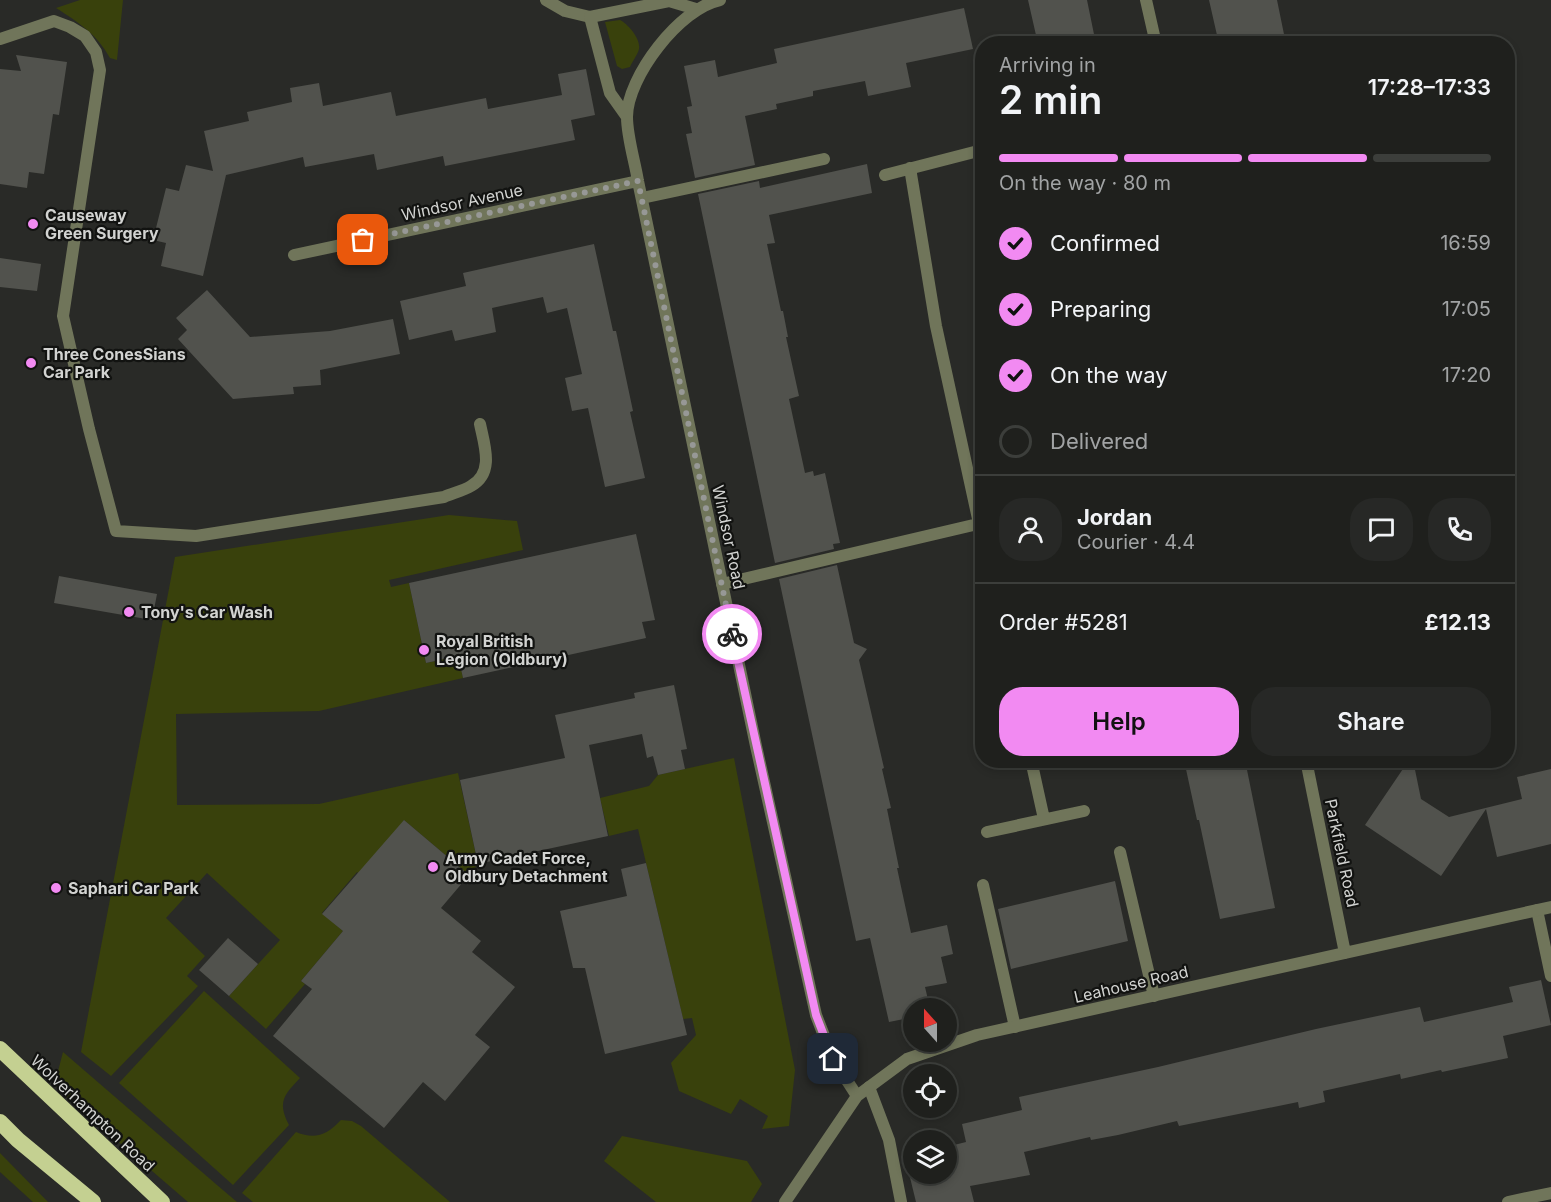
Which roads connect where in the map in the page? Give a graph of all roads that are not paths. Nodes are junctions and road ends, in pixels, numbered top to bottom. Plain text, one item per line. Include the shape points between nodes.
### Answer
1 (546, 0) edge
2 (720, 0) edge
3 (1146, 0) edge
4 (696, 9) junction
5 (590, 17) junction
6 (1154, 36) edge
7 (0, 39) edge
8 (627, 117) junction
9 (975, 152) edge
10 (824, 159) dead end
11 (910, 168) junction
12 (885, 175) dead end
13 (638, 181) junction
14 (642, 198) junction
15 (294, 255) dead end
16 (480, 424) dead end
17 (975, 498) edge
18 (975, 525) edge
19 (722, 584) junction
20 (1033, 768) edge
21 (1308, 768) edge
22 (1084, 811) dead end
23 (1044, 819) junction
24 (987, 831) dead end
25 (1120, 852) dead end
26 (983, 885) dead end
27 (1551, 907) edge
28 (1537, 910) junction
29 (1345, 953) junction
30 (1551, 976) edge
31 (1154, 996) junction
32 (1016, 1027) junction
33 (0, 1049) edge
34 (869, 1087) junction
35 (857, 1096) junction
36 (0, 1122) edge
37 (1551, 1193) edge
38 (90, 1200) edge
39 (162, 1202) edge
40 (785, 1202) edge
41 (901, 1202) edge
42 (1508, 1202) edge

1 - 5 street via 565,11
2 - 4 street, Windsor Road
3 - 6 street
4 - 5 street via 669,1
4 - 8 street, Windsor Road via 648,62 632,89
5 - 8 street, Windsor Road via 610,93
7 - 16 street via 54,21 85,36 96,52 100,70 63,316 116,531 196,536 444,496 474,485 484,472 488,458
8 - 13 street, Windsor Road
9 - 11 street
10 - 14 street
11 - 12 street
11 - 17 street via 936,326
13 - 14 street, Windsor Road
13 - 15 street, Windsor Avenue
14 - 19 street, Windsor Road
18 - 19 street
19 - 35 street, Windsor Road via 816,1015 833,1059
20 - 23 street
21 - 29 street, Parkfield Road
22 - 23 street
23 - 24 street
25 - 31 street
26 - 32 street
27 - 28 street, Leahouse Road
28 - 29 street, Leahouse Road
28 - 30 street
29 - 31 street, Leahouse Road
31 - 32 street, Leahouse Road
32 - 34 street, Leahouse Road via 977,1035 907,1059
33 - 39 highway, Wolverhampton Road
34 - 35 street, Leahouse Road
34 - 41 street via 889,1140
35 - 40 street, Leahouse Road
36 - 38 highway
37 - 42 street

